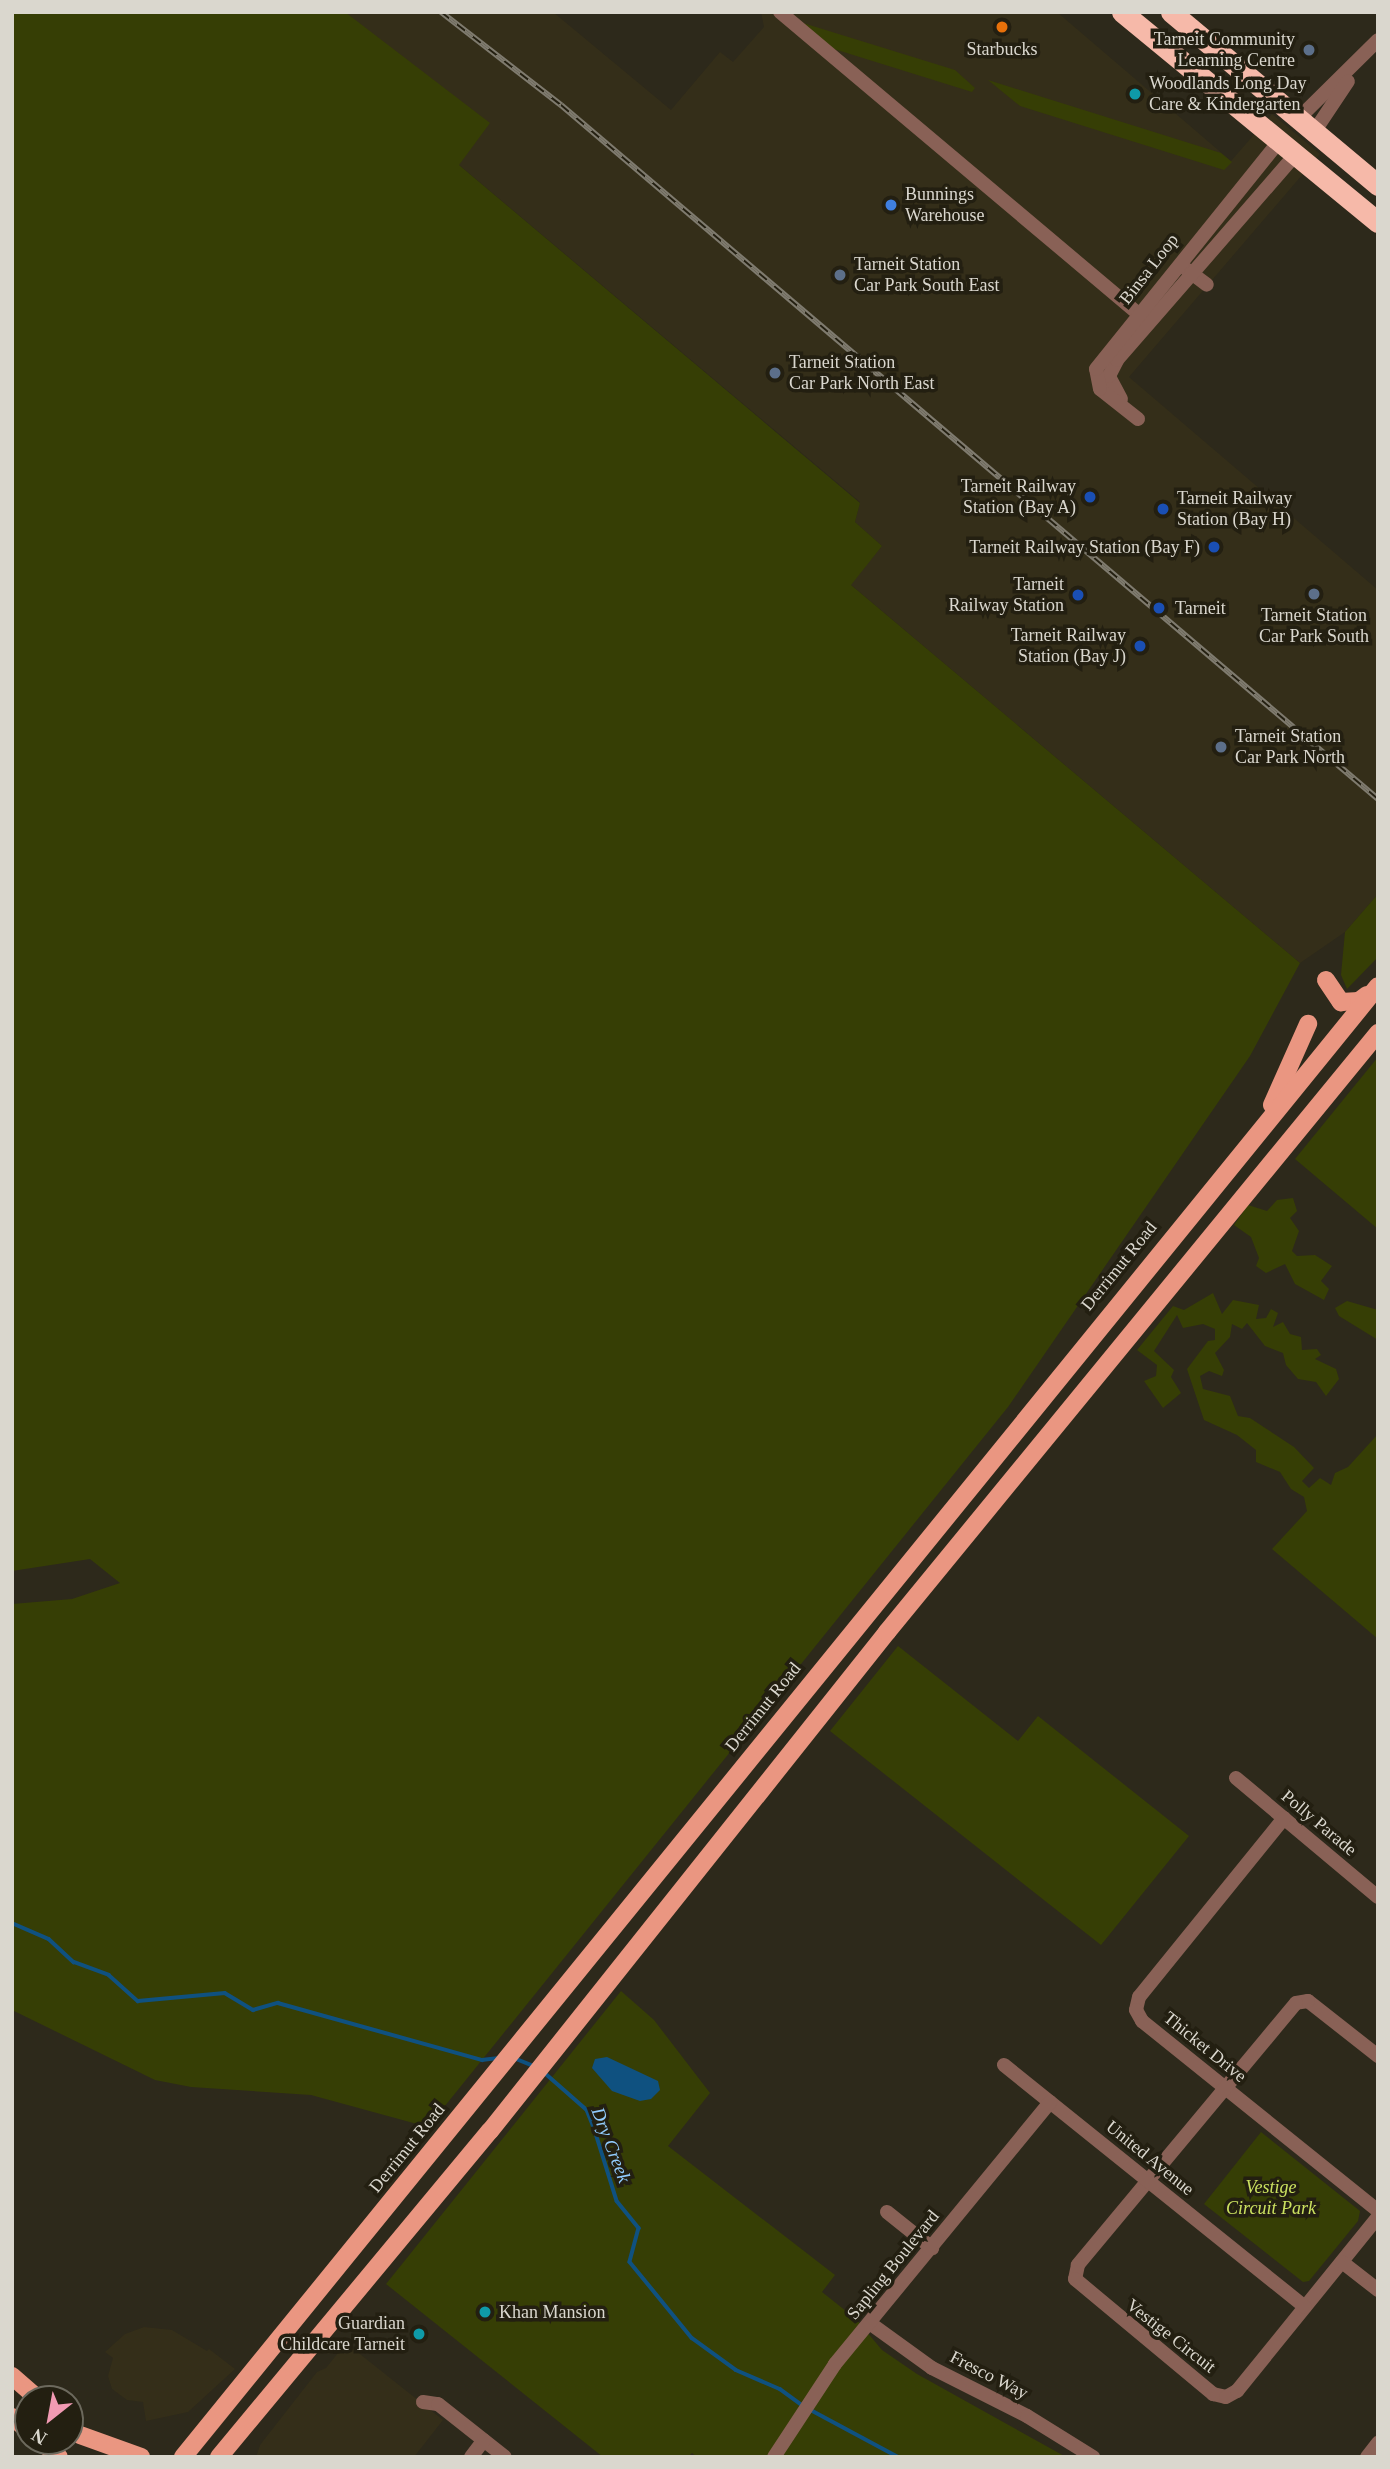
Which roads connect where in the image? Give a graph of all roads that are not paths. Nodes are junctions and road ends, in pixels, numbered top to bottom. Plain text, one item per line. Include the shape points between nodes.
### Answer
1 (780, 12) edge
2 (1122, 12) edge
3 (1171, 12) edge
4 (1378, 40) edge
5 (1306, 125) junction
6 (1287, 148) junction
7 (1378, 185) edge
8 (1378, 222) edge
9 (1177, 264) junction
10 (1194, 274) junction
11 (1208, 285) dead end
12 (1143, 317) junction
13 (1138, 419) dead end
14 (1326, 980) dead end
15 (1376, 987) edge
16 (1308, 1024) dead end
17 (1378, 1033) edge
18 (1328, 1047) junction
19 (1349, 1069) junction
20 (1265, 1122) junction
21 (1236, 1777) dead end
22 (1284, 1818) junction
23 (1378, 1897) edge
24 (1378, 2056) edge
25 (1004, 2065) dead end
26 (1225, 2088) junction
27 (1050, 2102) junction
28 (1147, 2181) junction
29 (887, 2212) dead end
30 (1378, 2214) edge
31 (932, 2248) junction
32 (1342, 2262) junction
33 (1378, 2290) edge
34 (1304, 2307) junction
35 (871, 2324) junction
36 (423, 2402) dead end
37 (84, 2435) edge
38 (84, 2439) edge
39 (484, 2440) junction
40 (1378, 2443) edge
41 (225, 2452) edge
42 (103, 2457) edge
43 (141, 2457) edge
44 (183, 2457) edge
45 (471, 2457) edge
46 (505, 2457) edge
47 (774, 2457) edge
48 (1093, 2457) edge
49 (1367, 2457) edge

1 - 12 street
2 - 6 highway
3 - 5 highway
4 - 5 street
5 - 6 highway
5 - 7 highway
6 - 8 highway
6 - 9 street, Binsa Loop
6 - 10 street
9 - 10 street
9 - 12 street, Binsa Loop
10 - 11 street
10 - 12 street
12 - 13 street, Binsa Loop via 1094,376 1100,389
14 - 15 main road via 1329,989 1346,1003 1359,1001
15 - 18 main road, Derrimut Road
16 - 20 main road
17 - 19 main road
18 - 19 main road
18 - 20 main road, Derrimut Road
19 - 41 main road via 957,1545 503,2115
20 - 44 main road, Derrimut Road
21 - 22 street, Polly Parade
22 - 23 street, Polly Parade
22 - 26 street, Thicket Drive via 1136,2003 1142,2021
24 - 26 street via 1303,2000 1290,2008
25 - 27 street, United Avenue
26 - 28 street
26 - 30 street, Thicket Drive
27 - 28 street, United Avenue
27 - 31 street, Sapling Boulevard
28 - 34 street, United Avenue
28 - 34 street, Vestige Circuit via 1074,2274 1080,2288 1107,2310 1213,2394 1226,2397 1237,2391
29 - 31 street
30 - 32 street, Vestige Circuit
31 - 35 street, Sapling Boulevard
32 - 33 street
32 - 34 street, Vestige Circuit
35 - 47 street, Sapling Boulevard via 821,2382
35 - 48 street, Fresco Way via 932,2368 1027,2416
36 - 39 street via 438,2404
37 - 43 main road
38 - 42 main road
39 - 45 street
39 - 46 street
40 - 49 street

